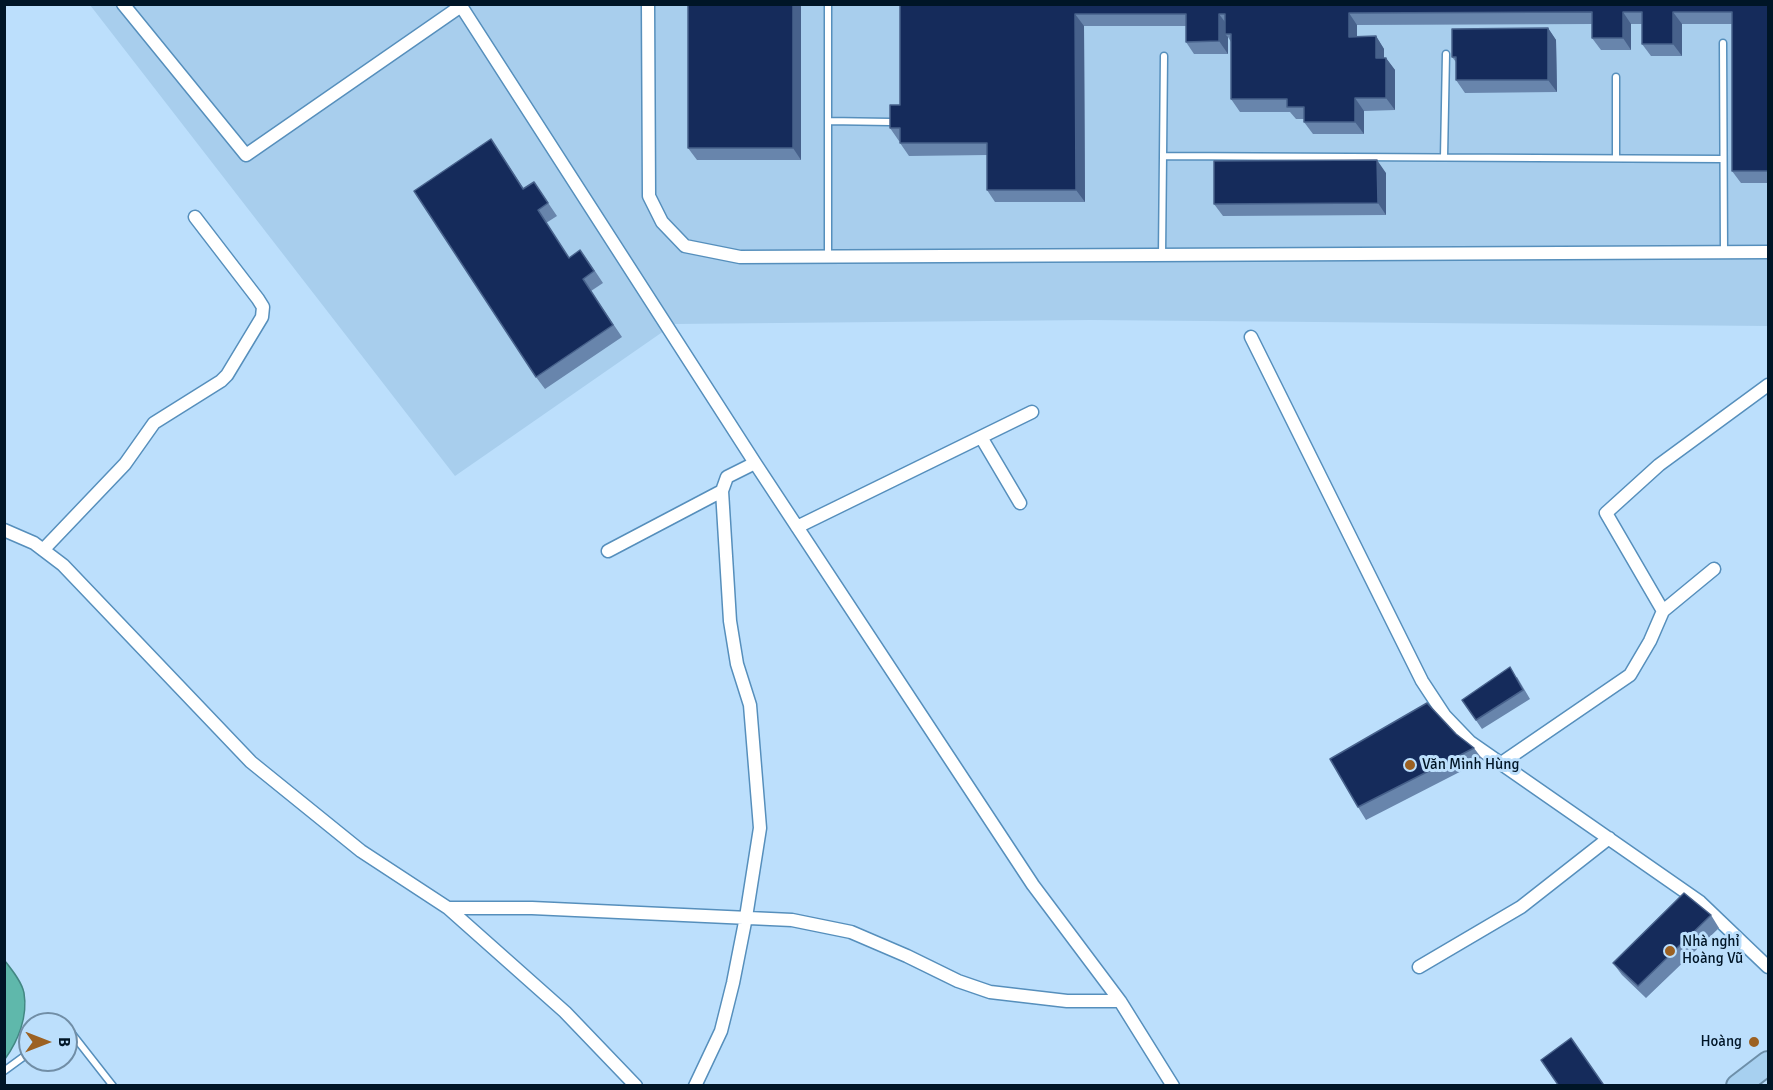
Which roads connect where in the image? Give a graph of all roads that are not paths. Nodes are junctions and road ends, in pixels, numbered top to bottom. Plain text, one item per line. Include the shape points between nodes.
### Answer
1 (123, 4) edge
2 (648, 4) edge
3 (828, 4) edge
4 (1723, 43) dead end
5 (1446, 54) dead end
6 (1164, 56) dead end
7 (1616, 77) dead end
8 (828, 121) junction
9 (890, 122) edge
10 (1163, 156) junction
11 (1444, 157) junction
12 (1616, 157) junction
13 (1722, 159) junction
14 (195, 217) dead end
15 (1768, 252) edge
16 (1724, 253) junction
17 (1162, 255) junction
18 (828, 256) junction
19 (1251, 337) dead end
20 (1768, 385) edge
21 (1032, 412) dead end
22 (981, 437) junction
23 (755, 463) junction
24 (722, 491) junction
25 (1020, 503) dead end
26 (797, 527) junction
27 (4, 530) edge
28 (43, 550) junction
29 (608, 551) dead end
30 (1714, 569) dead end
31 (1663, 611) junction
32 (1500, 764) junction
33 (1609, 838) junction
34 (448, 908) junction
35 (746, 917) junction
36 (1419, 967) dead end
37 (1768, 967) edge
38 (1120, 1001) junction
39 (78, 1041) edge
40 (18, 1061) edge
41 (1768, 1063) edge
42 (4, 1071) edge
43 (113, 1086) edge
44 (636, 1086) edge
45 (695, 1086) edge
46 (1173, 1086) edge
47 (1738, 1086) edge

1 - 23 street via 246,155 461,6
2 - 18 street via 649,196 663,222 685,246 740,256
3 - 8 lane
4 - 13 lane
5 - 11 lane
6 - 10 lane
7 - 12 lane
8 - 9 lane
8 - 18 lane
10 - 11 lane
10 - 17 lane
11 - 12 lane
12 - 13 lane
13 - 16 lane
14 - 28 street via 258,299 263,307 262,316 227,375 154,423 125,464
15 - 16 street
16 - 17 street
17 - 18 street
19 - 32 street via 1422,681 1445,716 1470,742
20 - 31 street via 1659,465 1606,513
21 - 22 street
22 - 25 street
22 - 26 street
23 - 24 street via 727,477
23 - 26 street
24 - 29 street
24 - 35 street via 730,621 750,705 760,828
26 - 38 street via 1033,885
27 - 28 street
28 - 34 street via 63,565 251,762 362,851
30 - 31 street
31 - 32 street via 1630,675
32 - 33 street
33 - 36 street via 1521,907
33 - 37 street via 1700,902
34 - 35 street
34 - 44 street via 565,1012
35 - 38 street via 792,920 851,932 990,992 1067,1001
35 - 45 street via 721,1031
38 - 46 street
39 - 43 lane
40 - 42 lane
41 - 47 highway

